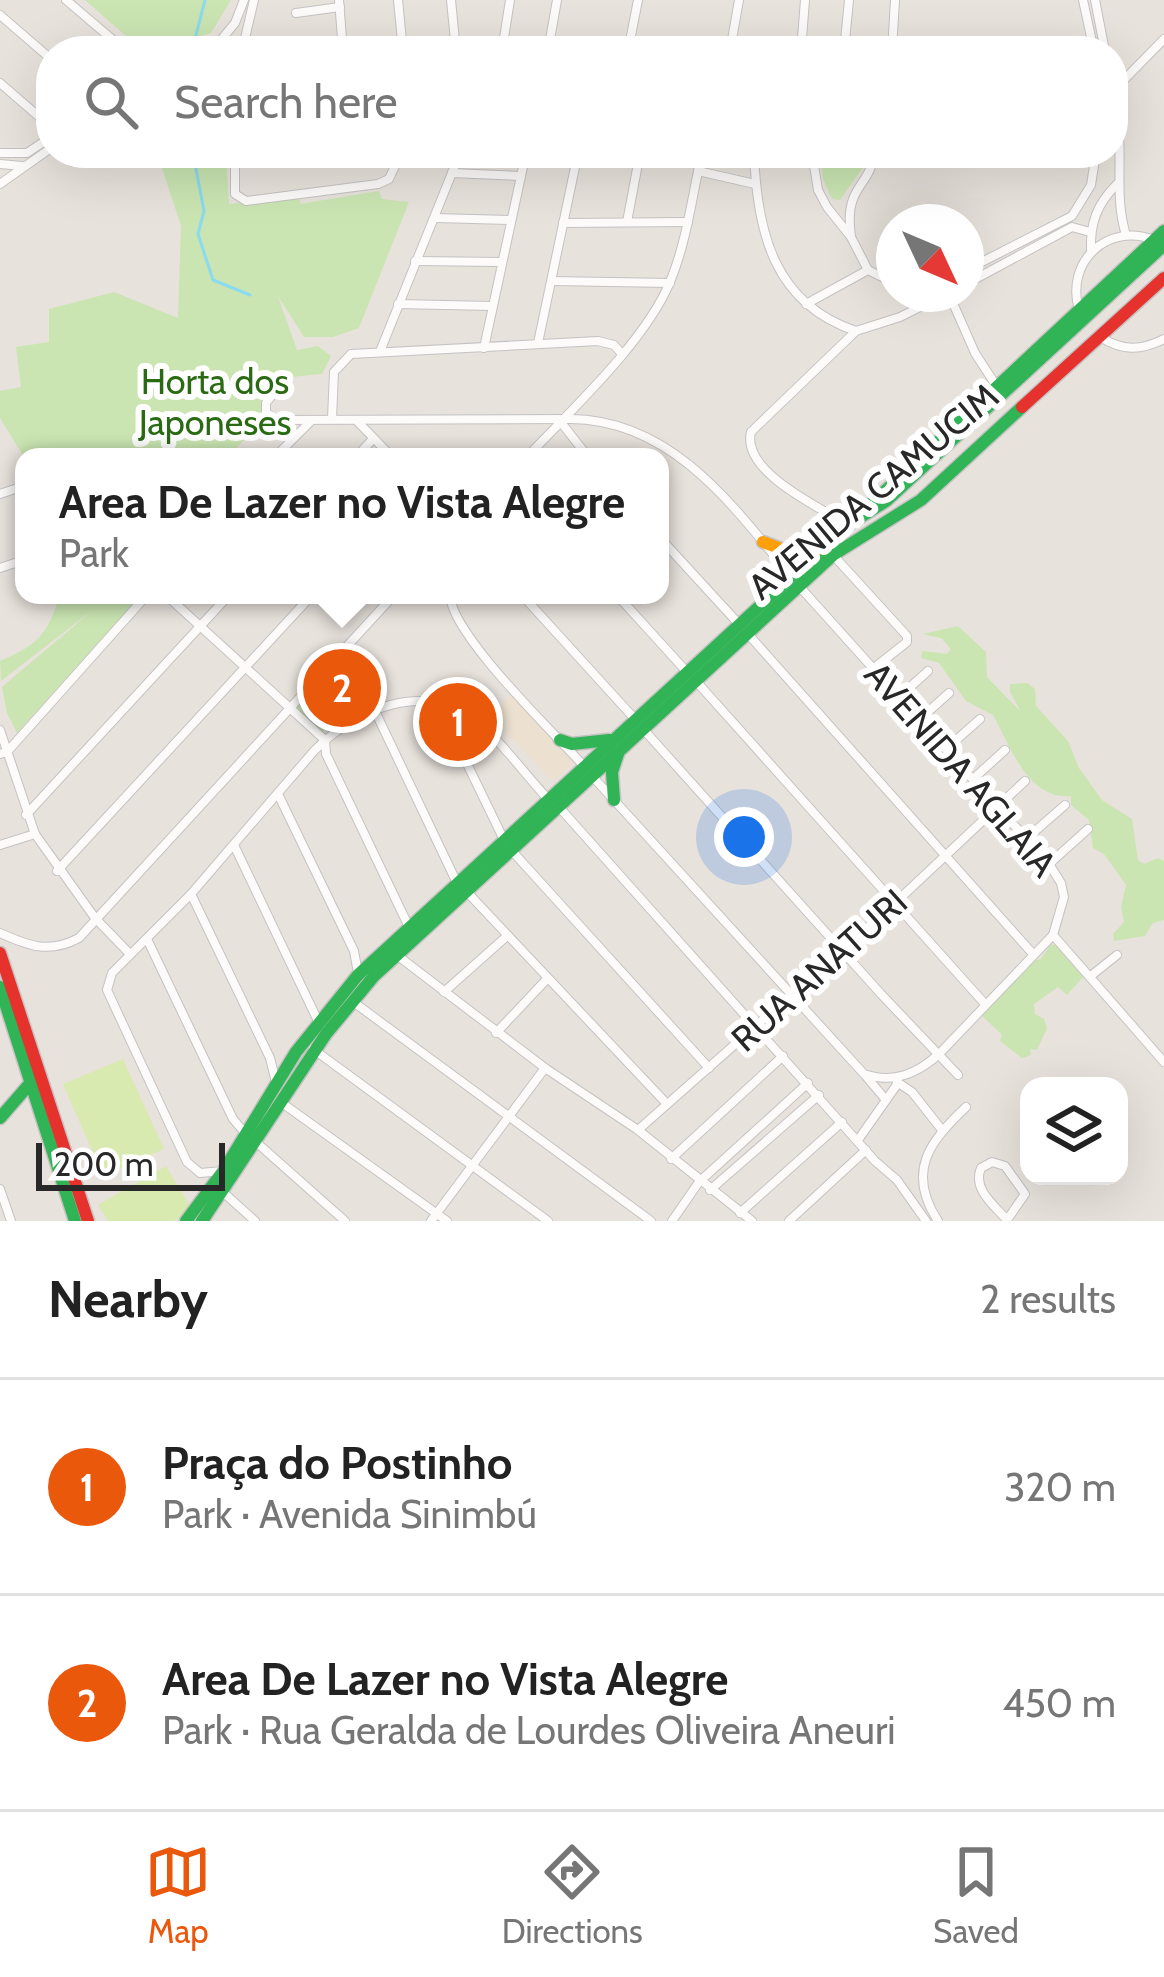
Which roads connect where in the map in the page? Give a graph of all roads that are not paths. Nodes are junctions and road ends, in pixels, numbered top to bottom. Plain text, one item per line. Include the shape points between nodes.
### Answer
1 (66, 0) edge
2 (244, 0) edge
3 (254, 0) edge
4 (398, 0) edge
5 (452, 0) edge
6 (510, 0) edge
7 (557, 0) edge
8 (638, 0) edge
9 (739, 0) edge
10 (806, 0) edge
11 (849, 0) edge
12 (895, 0) edge
13 (1083, 0) edge
14 (1095, 0) edge
15 (339, 3) edge
16 (296, 13) dead end
17 (0, 15) edge
18 (108, 36) edge
19 (224, 36) edge
20 (244, 36) edge
21 (342, 36) edge
22 (402, 36) edge
23 (456, 36) edge
24 (504, 36) edge
25 (551, 36) edge
26 (631, 36) edge
27 (733, 36) edge
28 (802, 36) edge
29 (845, 36) edge
30 (893, 36) edge
31 (1091, 36) edge
32 (1102, 36) edge
33 (1164, 39) edge
34 (36, 46) edge
35 (1128, 76) edge
36 (0, 83) edge
37 (36, 114) edge
38 (36, 146) edge
39 (0, 153) edge
40 (36, 159) edge
41 (0, 164) edge
42 (26, 166) junction
43 (235, 168) edge
44 (394, 168) edge
45 (454, 168) edge
46 (523, 168) edge
47 (575, 168) edge
48 (637, 168) edge
49 (754, 168) edge
50 (814, 168) edge
51 (871, 168) edge
52 (1094, 168) edge
53 (1119, 168) edge
54 (698, 170) joint
55 (452, 173) junction
56 (521, 176) junction
57 (1, 181) edge
58 (1118, 182) junction
59 (755, 184) junction
60 (849, 204) junction
61 (827, 207) junction
62 (1096, 209) junction
63 (435, 218) junction
64 (512, 220) junction
65 (627, 222) junction
66 (688, 223) junction
67 (563, 224) junction
68 (1072, 227) junction
69 (1090, 232) junction
70 (1126, 235) junction
71 (851, 237) junction
72 (1162, 241) edge
73 (1090, 252) junction
74 (416, 261) junction
75 (984, 261) edge
76 (502, 262) junction
77 (868, 270) junction
78 (876, 274) edge
79 (984, 274) edge
80 (1164, 278) edge
81 (552, 281) junction
82 (670, 283) junction
83 (397, 304) junction
84 (806, 304) junction
85 (493, 306) junction
86 (910, 312) edge
87 (956, 312) edge
88 (1081, 316) junction
89 (856, 332) junction
90 (1099, 336) junction
91 (1164, 339) edge
92 (538, 344) junction
93 (484, 348) junction
94 (381, 349) junction
95 (622, 354) junction
96 (997, 387) junction
97 (275, 391) dead end
98 (332, 418) junction
99 (356, 419) junction
100 (312, 420) junction
101 (560, 422) junction
102 (372, 440) junction
103 (284, 448) edge
104 (364, 448) edge
105 (381, 448) edge
106 (535, 448) edge
107 (581, 448) edge
108 (668, 448) edge
109 (669, 449) edge
110 (848, 525) junction
111 (763, 542) junction
112 (669, 548) edge
113 (830, 550) junction
114 (795, 581) junction
115 (139, 604) edge
116 (176, 604) edge
117 (221, 604) edge
118 (304, 604) edge
119 (386, 604) edge
120 (452, 604) edge
121 (530, 604) edge
122 (625, 604) edge
123 (200, 626) junction
124 (744, 629) junction
125 (244, 667) junction
126 (874, 668) junction
127 (928, 671) dead end
128 (691, 675) junction
129 (949, 693) dead end
130 (899, 698) junction
131 (437, 703) junction
132 (292, 709) junction
133 (374, 709) junction
134 (920, 719) junction
135 (980, 719) dead end
136 (477, 722) junction
137 (638, 724) junction
138 (0, 730) edge
139 (325, 740) junction
140 (455, 740) junction
141 (560, 740) junction
142 (615, 745) junction
143 (946, 749) junction
144 (1005, 750) dead end
145 (3, 753) edge
146 (587, 770) junction
147 (973, 779) junction
148 (1025, 781) dead end
149 (278, 794) junction
150 (614, 800) junction
151 (553, 802) junction
152 (1066, 805) dead end
153 (998, 806) junction
154 (26, 815) junction
155 (1088, 829) dead end
156 (34, 834) junction
157 (1027, 839) junction
158 (0, 845) edge
159 (234, 845) junction
160 (507, 845) junction
161 (946, 856) junction
162 (1048, 864) junction
163 (57, 871) junction
164 (462, 887) junction
165 (190, 894) junction
166 (895, 902) junction
167 (95, 918) junction
168 (409, 927) junction
169 (0, 933) edge
170 (1053, 935) junction
171 (507, 936) junction
172 (147, 939) junction
173 (841, 950) junction
174 (354, 952) junction
175 (391, 952) junction
176 (0, 953) edge
177 (130, 953) junction
178 (1034, 954) junction
179 (1117, 955) dead end
180 (373, 961) junction
181 (358, 975) junction
182 (1092, 975) junction
183 (546, 980) junction
184 (0, 988) edge
185 (444, 992) junction
186 (792, 994) junction
187 (311, 1000) junction
188 (351, 1000) junction
189 (985, 1004) junction
190 (329, 1007) junction
191 (318, 1021) junction
192 (755, 1026) junction
193 (496, 1033) junction
194 (313, 1049) junction
195 (939, 1054) junction
196 (784, 1056) junction
197 (271, 1058) junction
198 (1164, 1062) edge
199 (287, 1064) junction
200 (544, 1068) junction
201 (709, 1068) junction
202 (864, 1074) junction
203 (958, 1075) dead end
204 (35, 1078) junction
205 (897, 1080) junction
206 (276, 1082) junction
207 (808, 1083) junction
208 (819, 1095) junction
209 (886, 1100) junction
210 (280, 1101) junction
211 (667, 1104) junction
212 (966, 1107) dead end
213 (509, 1117) junction
214 (0, 1118) edge
215 (842, 1122) junction
216 (638, 1130) junction
217 (942, 1130) junction
218 (250, 1138) junction
219 (858, 1140) junction
220 (866, 1150) junction
221 (671, 1159) junction
222 (470, 1165) junction
223 (225, 1170) junction
224 (922, 1175) junction
225 (897, 1180) junction
226 (699, 1182) junction
227 (0, 1189) edge
228 (710, 1190) junction
229 (224, 1193) junction
230 (3, 1208) edge
231 (740, 1213) junction
232 (433, 1217) edge
233 (10, 1221) edge
234 (75, 1221) edge
235 (88, 1221) edge
236 (186, 1221) edge
237 (202, 1221) edge
238 (255, 1221) edge
239 (345, 1221) edge
240 (447, 1221) edge
241 (548, 1221) edge
242 (651, 1221) edge
243 (672, 1221) edge
244 (752, 1221) edge
245 (789, 1221) edge
246 (926, 1221) edge
247 (938, 1221) edge
248 (1007, 1221) edge

1 - 18 street
2 - 19 street
3 - 20 street
4 - 22 street
5 - 23 street
6 - 24 street
7 - 25 street
8 - 26 street
9 - 27 street
10 - 28 street
11 - 29 street
12 - 30 street
13 - 31 street
14 - 32 street
15 - 16 street
15 - 21 street
17 - 34 street
33 - 35 street
36 - 37 street
38 - 39 street via 18,156
40 - 42 street
41 - 42 street
42 - 57 street
43 - 44 street via 236,194 246,201 378,184
45 - 55 street
46 - 56 street
47 - 67 street
48 - 65 street
49 - 59 street
50 - 61 street
51 - 60 street
52 - 75 street via 1072,216
53 - 58 street
54 - 59 street
54 - 66 street
55 - 56 street
55 - 63 street
56 - 64 street
58 - 62 street
58 - 70 street
59 - 84 street via 775,265
60 - 61 street
60 - 71 street
61 - 71 street
62 - 68 street
62 - 69 street
63 - 64 street
63 - 74 street
64 - 76 street
65 - 66 street
65 - 67 street
66 - 82 street
67 - 81 street
68 - 69 street
68 - 79 street
69 - 73 street
70 - 72 street
70 - 73 street
71 - 77 street
72 - 88 main road, AVENIDA CAMUCIM
73 - 88 street via 1078,273
74 - 76 street
74 - 83 street
76 - 85 street
77 - 78 street
77 - 84 street
80 - 90 main road, AVENIDA CAMUCIM
81 - 82 street
81 - 92 street
82 - 95 street
83 - 85 street
83 - 94 street
84 - 89 street
85 - 93 street
86 - 89 street
87 - 96 street
88 - 90 main road
88 - 96 main road, AVENIDA CAMUCIM
88 - 110 main road, AVENIDA CAMUCIM via 886,501
89 - 110 street via 751,432 749,446 810,506
90 - 91 street via 1127,349
90 - 113 main road, AVENIDA CAMUCIM via 921,500
92 - 93 street
92 - 95 street via 598,341
93 - 94 street
94 - 98 street via 341,362
95 - 101 street
96 - 110 main road, AVENIDA CAMUCIM
97 - 100 street via 266,413
98 - 99 street, AVENIDA AGLAIA
98 - 100 street, AVENIDA AGLAIA
99 - 101 street, AVENIDA AGLAIA
99 - 102 street
100 - 103 street
101 - 106 street
101 - 107 street
101 - 108 street, AVENIDA AGLAIA via 617,424
102 - 104 street
102 - 105 street
109 - 111 street, AVENIDA AGLAIA
110 - 113 main road, AVENIDA CAMUCIM
111 - 113 main road via 795,554
111 - 114 street, AVENIDA AGLAIA
112 - 124 street
113 - 114 main road, AVENIDA CAMUCIM
113 - 126 street via 908,636
114 - 124 main road, AVENIDA CAMUCIM
114 - 126 street, AVENIDA AGLAIA
115 - 145 street
116 - 123 street
117 - 123 street
118 - 125 street
119 - 132 street
120 - 141 street via 456,621
121 - 137 street
122 - 128 street
123 - 125 street
123 - 154 street
124 - 128 main road, AVENIDA CAMUCIM
124 - 161 street
125 - 132 street
125 - 163 street
126 - 130 street, AVENIDA AGLAIA
127 - 130 street
128 - 137 main road, AVENIDA CAMUCIM
128 - 166 street
129 - 134 street
130 - 134 street, AVENIDA AGLAIA
131 - 133 street
131 - 136 street
131 - 140 street
132 - 139 street
132 - 167 street
133 - 139 street
133 - 164 street
134 - 143 street, AVENIDA AGLAIA
135 - 143 street
136 - 140 street
136 - 151 street
137 - 142 main road, AVENIDA CAMUCIM
137 - 173 street
138 - 145 street
139 - 149 street
139 - 168 street
140 - 160 street
141 - 142 main road
141 - 146 street
142 - 146 main road, AVENIDA CAMUCIM
142 - 150 main road
143 - 147 street, AVENIDA AGLAIA
144 - 147 street
145 - 154 street
146 - 150 street
146 - 151 main road, AVENIDA CAMUCIM
147 - 153 street, AVENIDA AGLAIA
148 - 153 street, RUA ANATURI
149 - 159 street
149 - 174 street
150 - 186 street
151 - 160 main road, AVENIDA CAMUCIM
151 - 192 street
152 - 157 street
153 - 157 street, AVENIDA AGLAIA
153 - 161 street, RUA ANATURI
154 - 156 street
155 - 162 street
156 - 158 street
156 - 163 street
157 - 162 street, AVENIDA AGLAIA
159 - 165 street
159 - 187 street
160 - 164 main road, AVENIDA CAMUCIM
160 - 201 street
161 - 166 street, RUA ANATURI
161 - 178 street
162 - 170 street, AVENIDA AGLAIA via 1064,897
163 - 167 street
164 - 168 main road
164 - 171 street
164 - 175 main road
165 - 172 street
165 - 197 street
166 - 173 street, RUA ANATURI
166 - 189 street
167 - 169 street via 61,947 41,949
167 - 177 street
168 - 175 main road
170 - 178 street, AVENIDA AGLAIA
170 - 182 street
171 - 183 street
171 - 185 street
172 - 177 street
172 - 218 street via 233,1119
173 - 186 street, RUA ANATURI
173 - 195 street
174 - 180 street
174 - 181 street
175 - 180 main road
175 - 185 street
175 - 188 main road
176 - 204 main road
177 - 223 street via 107,980 113,1004 191,1168
178 - 189 street, AVENIDA AGLAIA
179 - 182 street
180 - 181 main road
181 - 190 main road
182 - 198 street
183 - 193 street
183 - 211 street
184 - 204 main road
185 - 193 street
186 - 192 street, RUA ANATURI
186 - 202 street
187 - 190 street
187 - 191 street
188 - 194 main road
188 - 213 street
189 - 195 street, AVENIDA AGLAIA
190 - 191 main road
191 - 199 main road
192 - 196 street
192 - 201 street, RUA ANATURI
193 - 200 street
194 - 210 main road
194 - 222 street
195 - 203 street
195 - 205 street, AVENIDA AGLAIA
196 - 207 street
196 - 221 street
197 - 199 street
197 - 206 street
199 - 206 main road
200 - 213 street
200 - 216 street
201 - 211 street, RUA ANATURI
202 - 205 street
202 - 209 street
204 - 214 main road
204 - 234 main road
204 - 235 main road
205 - 209 street
205 - 217 street
206 - 218 main road
207 - 208 street
207 - 226 street
208 - 215 street
208 - 228 street
209 - 219 street
210 - 218 main road
210 - 232 street
211 - 216 street, RUA ANATURI
212 - 217 street
213 - 222 street
213 - 242 street
215 - 219 street
215 - 231 street
216 - 221 street
217 - 224 street
218 - 223 main road
218 - 229 main road
218 - 239 street
219 - 220 street
220 - 225 street
220 - 245 street
221 - 226 street
222 - 232 street
222 - 241 street
223 - 236 main road
224 - 225 street via 913,1183
224 - 247 street
225 - 246 street
226 - 228 street
226 - 243 street
227 - 230 street
228 - 231 street
229 - 237 main road
229 - 238 street
230 - 233 street
231 - 244 street
232 - 240 street
248 - 248 street via 1025,1194 1005,1166 992,1162 977,1180

